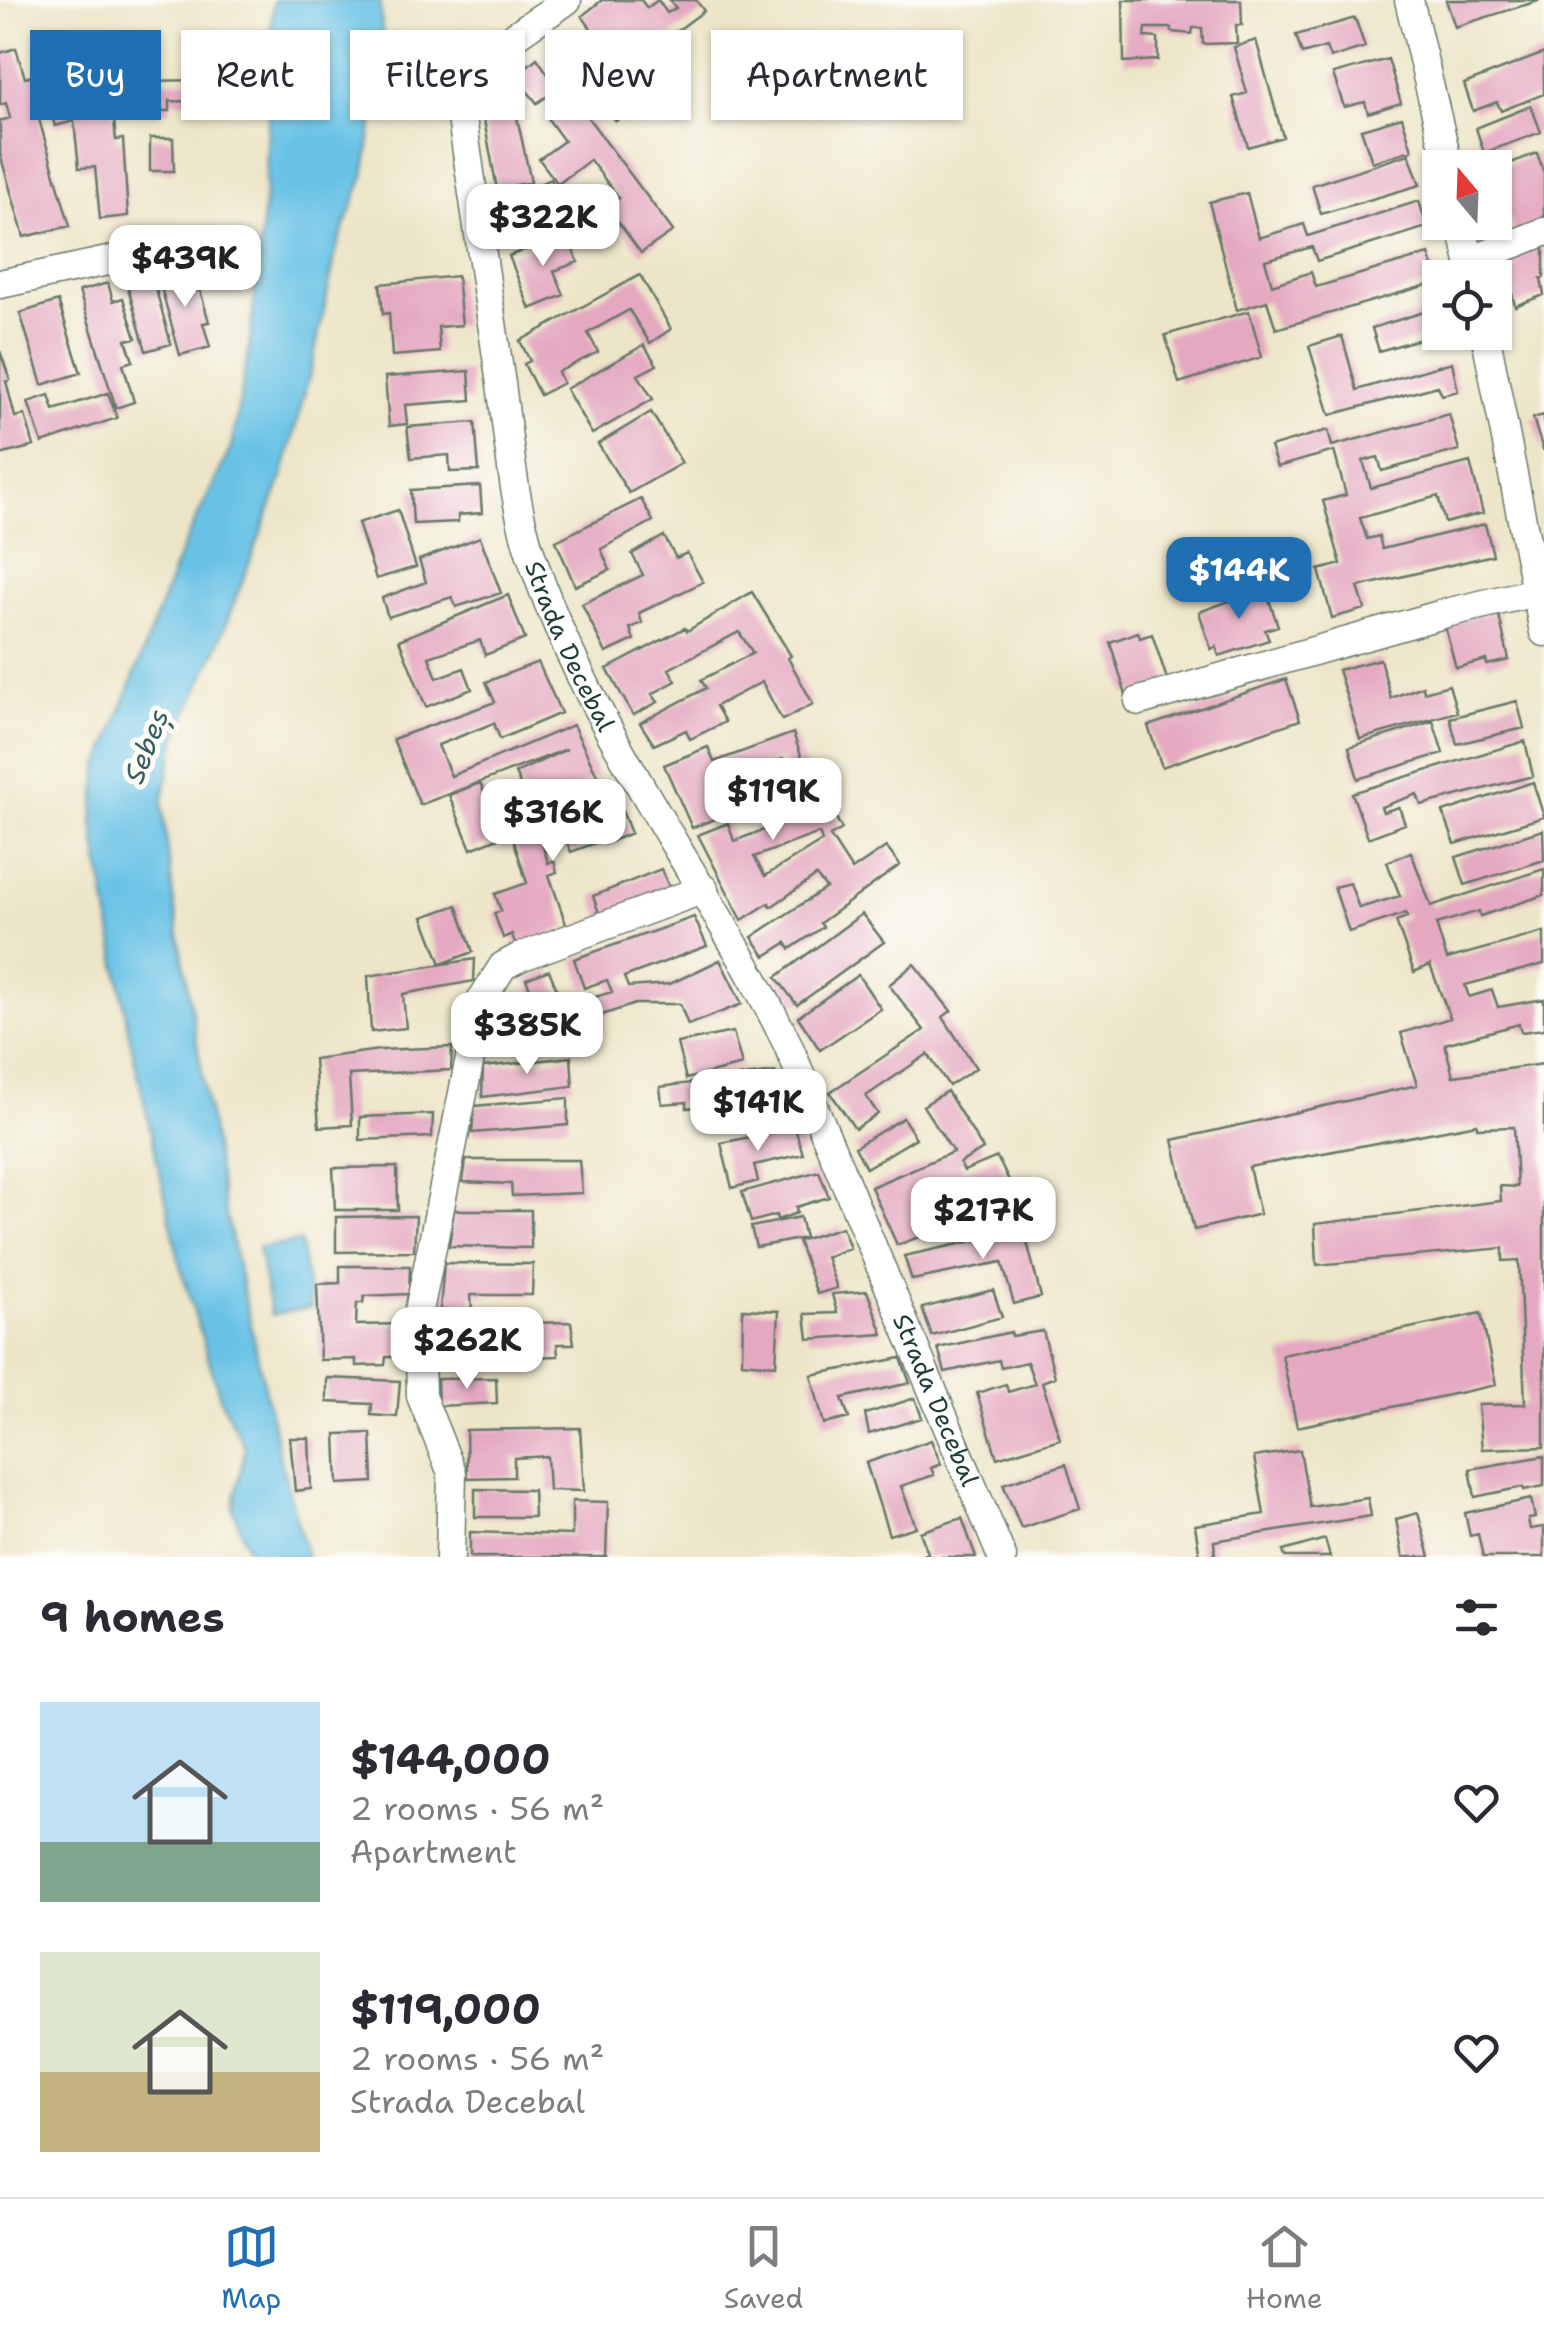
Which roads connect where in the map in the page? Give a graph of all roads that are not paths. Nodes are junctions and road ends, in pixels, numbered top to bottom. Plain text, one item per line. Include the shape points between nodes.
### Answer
1 (567, 0) edge
2 (1410, 0) edge
3 (1444, 150) edge
4 (1544, 232) edge
5 (150, 252) dead end
6 (1490, 260) edge
7 (0, 284) edge
8 (1488, 350) edge
9 (1536, 592) junction
10 (1544, 632) edge
11 (1138, 701) dead end
12 (704, 890) junction
13 (450, 1557) edge
14 (1002, 1557) edge

1 - 12 street, Strada Decebal via 479,65 460,98 511,452 530,554 566,644 605,727
2 - 3 street
4 - 6 street
5 - 7 street
8 - 9 street
9 - 10 street
9 - 11 street
12 - 13 street via 520,957 503,966 482,999 419,1312 421,1396 452,1473
12 - 14 street, Strada Decebal via 788,1045

